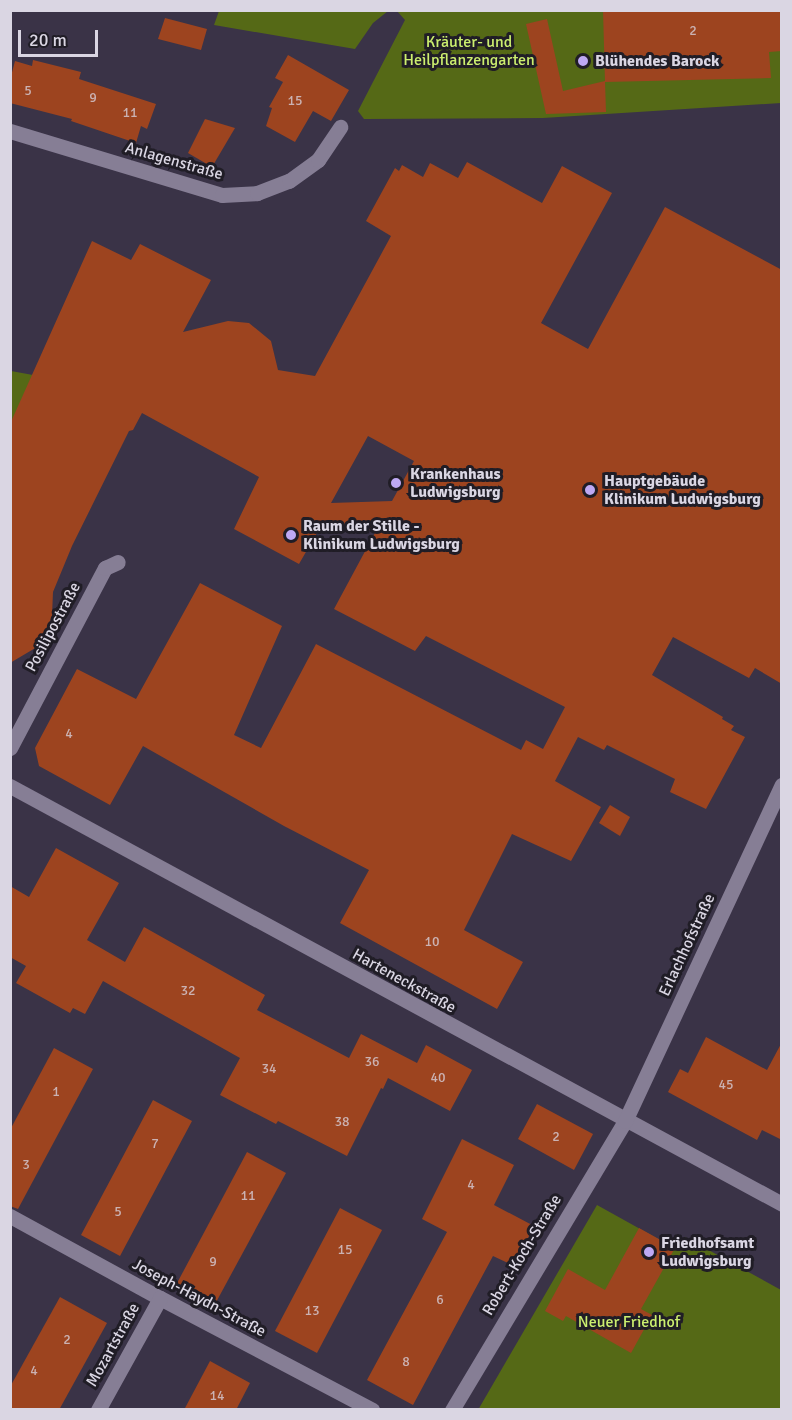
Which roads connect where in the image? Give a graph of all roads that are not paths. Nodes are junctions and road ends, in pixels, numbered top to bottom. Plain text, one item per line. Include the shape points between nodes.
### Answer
1 (340, 127) dead end
2 (10, 131) edge
3 (118, 562) dead end
4 (10, 748) edge
5 (782, 785) edge
6 (10, 786) edge
7 (625, 1121) junction
8 (782, 1204) edge
9 (10, 1216) edge
10 (160, 1298) junction
11 (98, 1410) edge
12 (372, 1410) edge
13 (452, 1410) edge

1 - 2 street, Anlagenstraße via 318,160 289,181 257,193 222,195
3 - 4 street, Posilipostraße via 105,567
5 - 7 street, Erlachhofstraße
6 - 7 street, Harteneckstraße
7 - 8 street, Harteneckstraße
7 - 13 street, Robert-Koch-Straße
9 - 10 street, Joseph-Haydn-Straße
10 - 11 street, Mozartstraße
10 - 12 street, Joseph-Haydn-Straße

